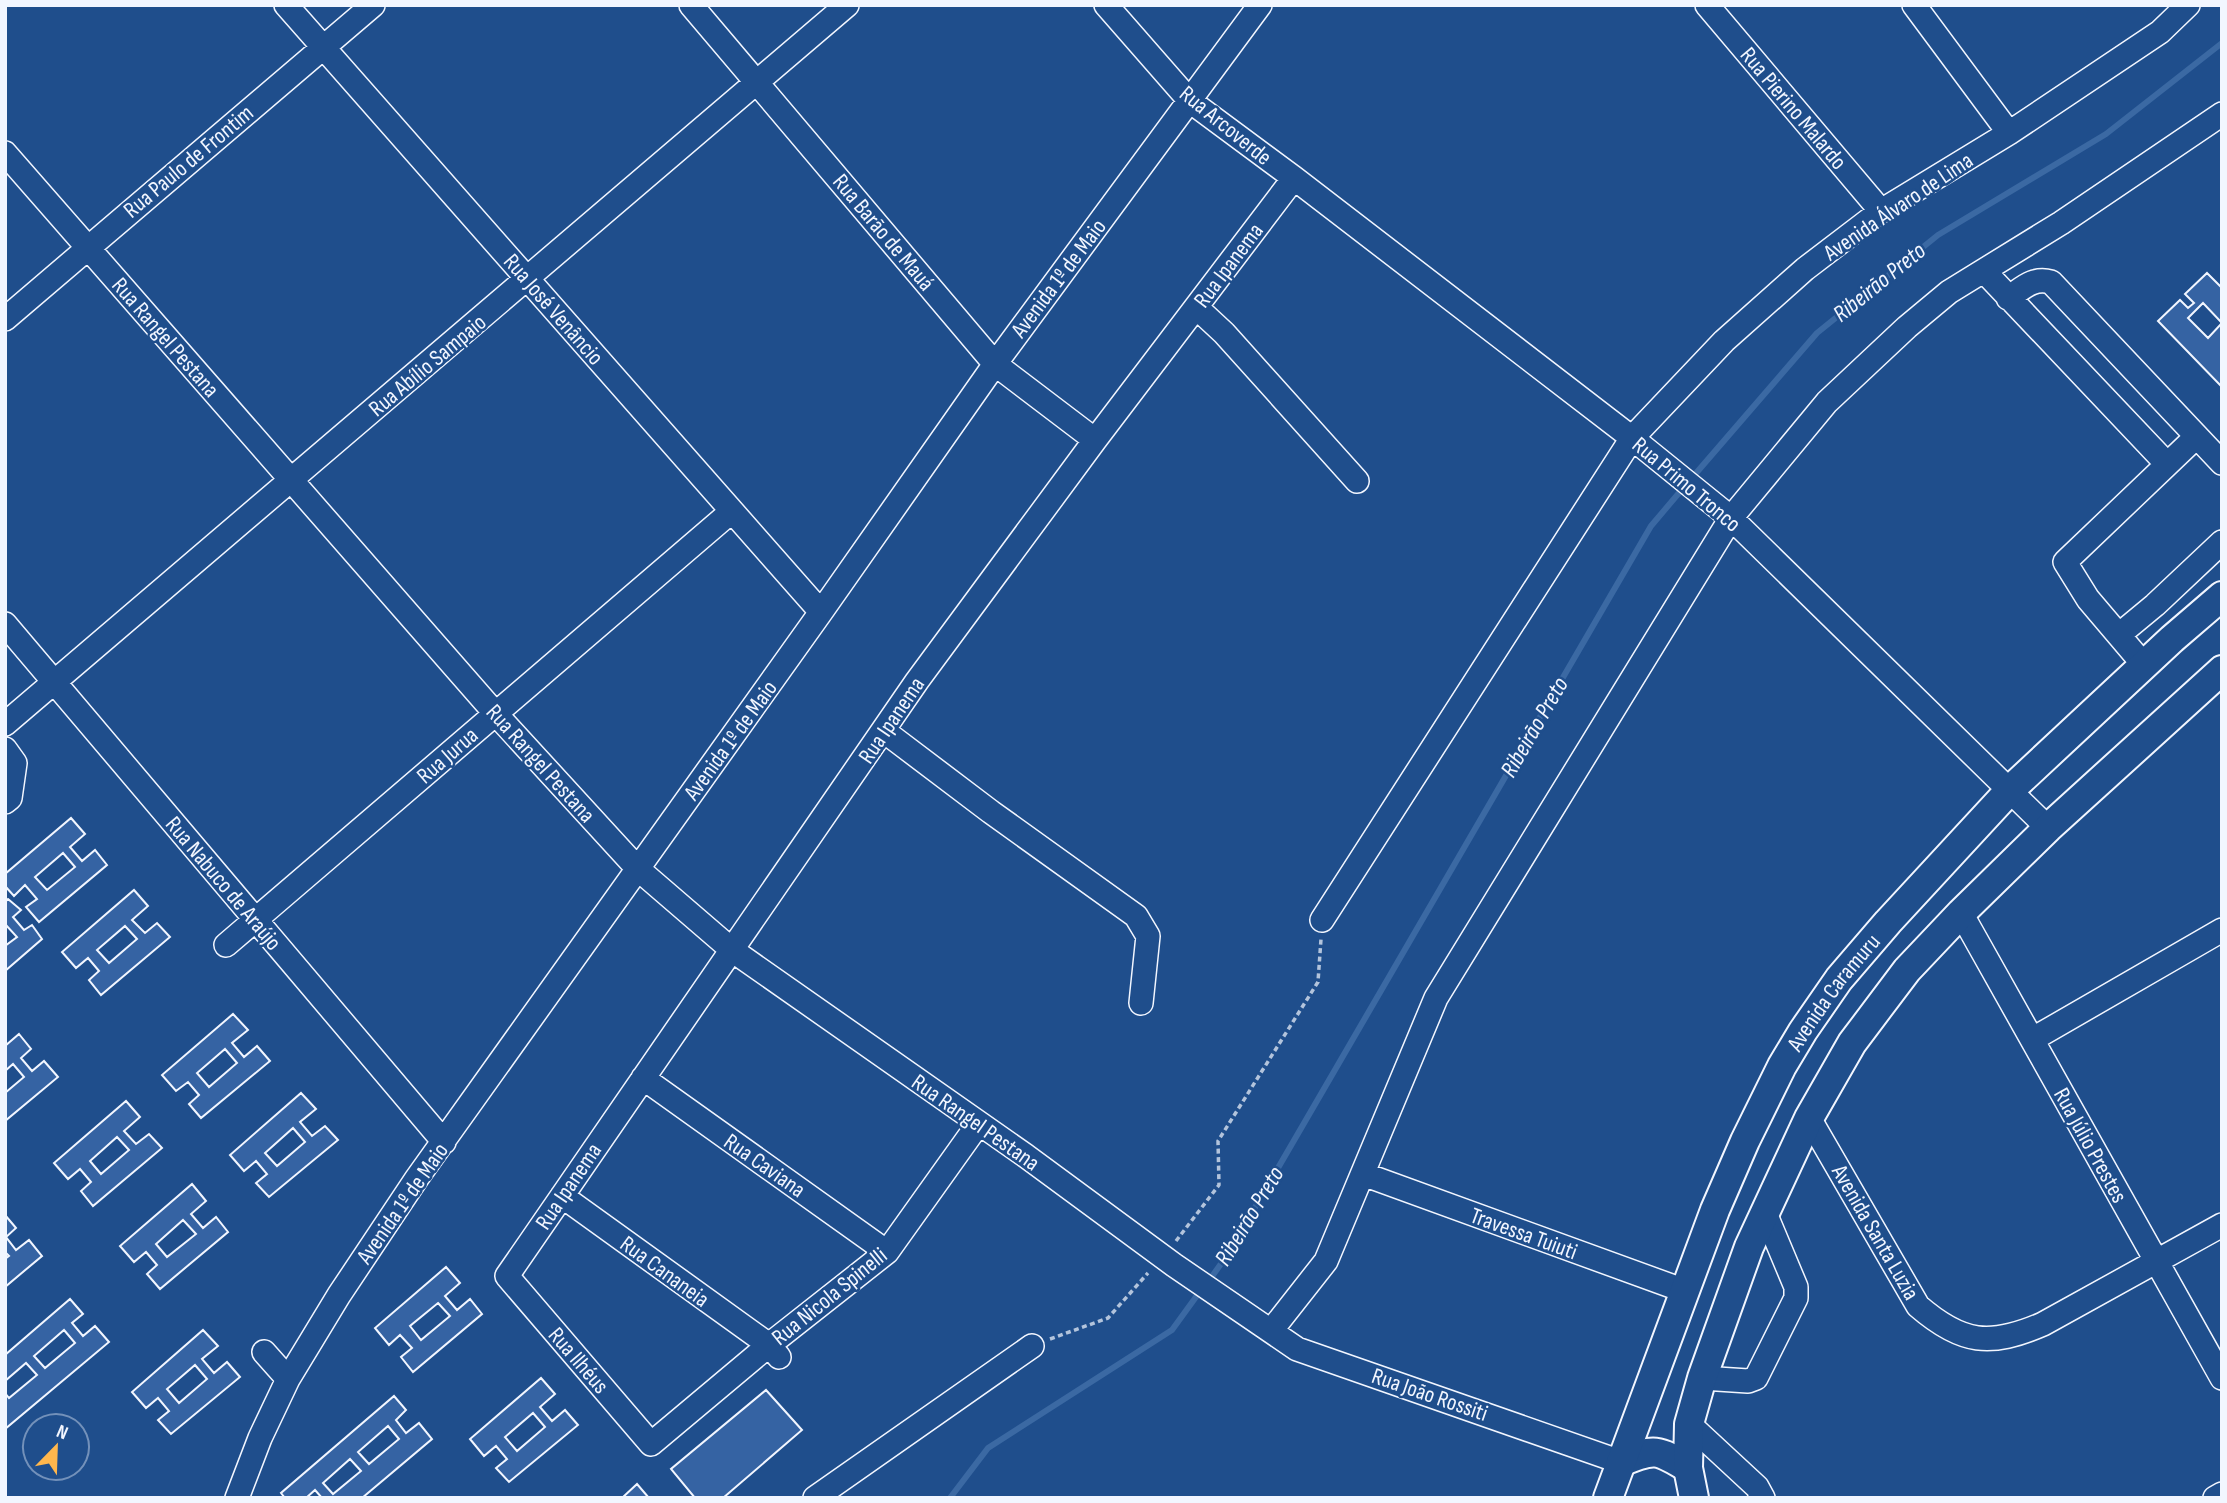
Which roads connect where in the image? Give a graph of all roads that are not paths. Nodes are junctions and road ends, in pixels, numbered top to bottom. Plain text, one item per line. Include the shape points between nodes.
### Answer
1 (286, 5) edge
2 (373, 5) edge
3 (691, 5) edge
4 (847, 5) edge
5 (1106, 5) edge
6 (1260, 5) edge
7 (1707, 5) edge
8 (1914, 5) edge
9 (2188, 5) edge
10 (323, 47) junction
11 (758, 82) junction
12 (1190, 101) junction
13 (2222, 114) edge
14 (2009, 133) junction
15 (5, 153) edge
16 (1294, 178) junction
17 (1881, 211) junction
18 (87, 247) junction
19 (1984, 271) junction
20 (528, 279) junction
21 (2008, 298) junction
22 (1196, 307) junction
23 (5, 319) edge
24 (995, 364) junction
25 (2196, 437) junction
26 (1632, 438) junction
27 (1095, 440) junction
28 (2222, 463) edge
29 (2166, 464) junction
30 (291, 480) junction
31 (1357, 481) dead end
32 (732, 511) junction
33 (1723, 511) junction
34 (2222, 542) edge
35 (2222, 596) edge
36 (821, 612) junction
37 (5, 624) edge
38 (2120, 634) junction
39 (2144, 665) junction
40 (2222, 670) edge
41 (54, 680) junction
42 (495, 713) junction
43 (5, 724) edge
44 (884, 731) junction
45 (5, 749) edge
46 (2010, 790) junction
47 (5, 802) edge
48 (2048, 828) junction
49 (638, 869) junction
50 (1961, 913) junction
51 (1322, 920) road end
52 (256, 921) junction
53 (2222, 930) edge
54 (226, 946) dead end
55 (732, 950) junction
56 (1141, 1003) dead end
57 (2033, 1039) junction
58 (643, 1078) junction
59 (1810, 1118) junction
60 (979, 1123) junction
61 (444, 1142) junction
62 (1363, 1174) junction
63 (562, 1196) junction
64 (1765, 1213) junction
65 (2222, 1225) edge
66 (887, 1252) junction
67 (2155, 1261) junction
68 (507, 1276) joint
69 (1685, 1291) junction
70 (1245, 1315) joint
71 (1271, 1331) junction
72 (1032, 1346) road end
73 (774, 1351) junction
74 (264, 1352) dead end
75 (1702, 1378) junction
76 (2222, 1378) edge
77 (288, 1379) junction
78 (1689, 1424) junction
79 (651, 1444) joint
80 (1621, 1462) junction
81 (1688, 1468) junction
82 (2222, 1494) edge
83 (1694, 1497) edge
84 (237, 1498) edge
85 (815, 1498) edge
86 (1608, 1498) edge
87 (1763, 1498) edge
88 (2215, 1498) edge

1 - 10 street, Rua José Venâncio
2 - 10 street, Rua Paulo de Frontim
3 - 11 street, Rua Barão de Mauá
4 - 11 street, Rua Abílio Sampaio
5 - 12 street, Rua Arcoverde
6 - 12 street, Avenida 1º de Maio
7 - 17 street, Rua Pierino Malardo
8 - 14 street
9 - 14 street, Avenida Álvaro de Lima via 2160,33
10 - 18 street, Rua Paulo de Frontim
10 - 20 street, Rua José Venâncio
11 - 20 street, Rua Abílio Sampaio
11 - 24 street, Rua Barão de Mauá
12 - 16 street, Rua Arcoverde
12 - 24 street, Avenida 1º de Maio
13 - 19 street
14 - 17 street, Avenida Álvaro de Lima
15 - 18 street, Rua Rangel Pestana
16 - 22 street, Rua Ipanema
16 - 26 street, Rua Primo Tronco
17 - 26 street, Avenida Álvaro de Lima via 1724,341
18 - 23 street, Rua Paulo de Frontim
18 - 30 street, Rua Rangel Pestana
19 - 21 street
19 - 33 street via 1949,292 1907,327 1827,402
20 - 30 street, Rua Abílio Sampaio
20 - 32 street, Rua José Venâncio
21 - 25 street via 2032,281 2051,282
21 - 29 street
22 - 27 street, Rua Ipanema
22 - 31 street
24 - 27 street, Rua Barão de Mauá
24 - 36 street, Avenida 1º de Maio
25 - 28 street
25 - 29 street
26 - 33 street, Rua Primo Tronco
26 - 51 street, Avenida Álvaro de Lima
27 - 44 street, Rua Ipanema
29 - 38 street via 2065,562 2088,599
30 - 41 street, Rua Abílio Sampaio
30 - 42 street, Rua Rangel Pestana
32 - 36 street, Rua José Venâncio
32 - 42 street, Rua Jurua
33 - 46 street, Rua Primo Tronco
33 - 62 street via 1436,998
34 - 38 street
35 - 39 main road, Avenida Caramuru
36 - 49 street, Avenida 1º de Maio
37 - 41 street, Rua Nabuco de Araújo
38 - 39 street
39 - 46 main road, Avenida Caramuru
40 - 48 main road, Avenida Caramuru
41 - 43 street, Rua Abílio Sampaio
41 - 52 street, Rua Nabuco de Araújo
42 - 49 street, Rua Rangel Pestana
42 - 52 street, Rua Jurua
44 - 55 street, Rua Ipanema
44 - 56 street via 1136,916 1148,936
45 - 47 street via 15,763 10,798
46 - 48 street, Rua Primo Tronco
46 - 69 main road, Avenida Caramuru via 1880,931 1803,1031 1745,1141
48 - 50 main road, Avenida Caramuru
49 - 55 street, Rua Rangel Pestana
49 - 61 street, Avenida 1º de Maio
50 - 57 street, Rua Júlio Prestes
50 - 59 main road, Avenida Caramuru via 1907,970 1852,1043
52 - 54 street, Rua Jurua
52 - 61 street, Rua Nabuco de Araújo
53 - 57 street
55 - 58 street, Rua Ipanema
55 - 60 street, Rua Rangel Pestana
57 - 67 street, Rua Júlio Prestes
58 - 63 street, Rua Ipanema
58 - 66 street, Rua Caviana
59 - 64 main road, Avenida Caramuru
59 - 67 street, Avenida Santa Luzia via 1918,1306 1940,1325 1968,1338 2003,1337 2043,1324
60 - 66 street, Rua Nicola Spinelli
60 - 70 street, Rua Rangel Pestana
61 - 77 street, Avenida 1º de Maio via 370,1247
62 - 69 street, Travessa Tuiuti
62 - 71 street via 1326,1261
63 - 68 street, Rua Ipanema
63 - 73 street, Rua Cananeia
64 - 75 main road, Avenida Caramuru
64 - 75 street via 1796,1287 1796,1298 1756,1378
65 - 67 street, Avenida Santa Luzia
66 - 73 street, Rua Nicola Spinelli
67 - 76 street, Rua Júlio Prestes
68 - 79 street, Rua Ilhéus
69 - 80 main road, Avenida Caramuru
70 - 71 street, Rua João Rossiti
71 - 80 street, Rua João Rossiti via 1297,1349
72 - 85 street
73 - 79 street, Rua Nicola Spinelli
74 - 77 street
75 - 78 main road, Avenida Caramuru
77 - 84 street, Avenida 1º de Maio
78 - 81 main road, Avenida Caramuru
78 - 87 street
80 - 81 main road via 1656,1452
80 - 86 main road, Avenida Caramuru
81 - 83 main road, Avenida Caramuru
82 - 88 street

